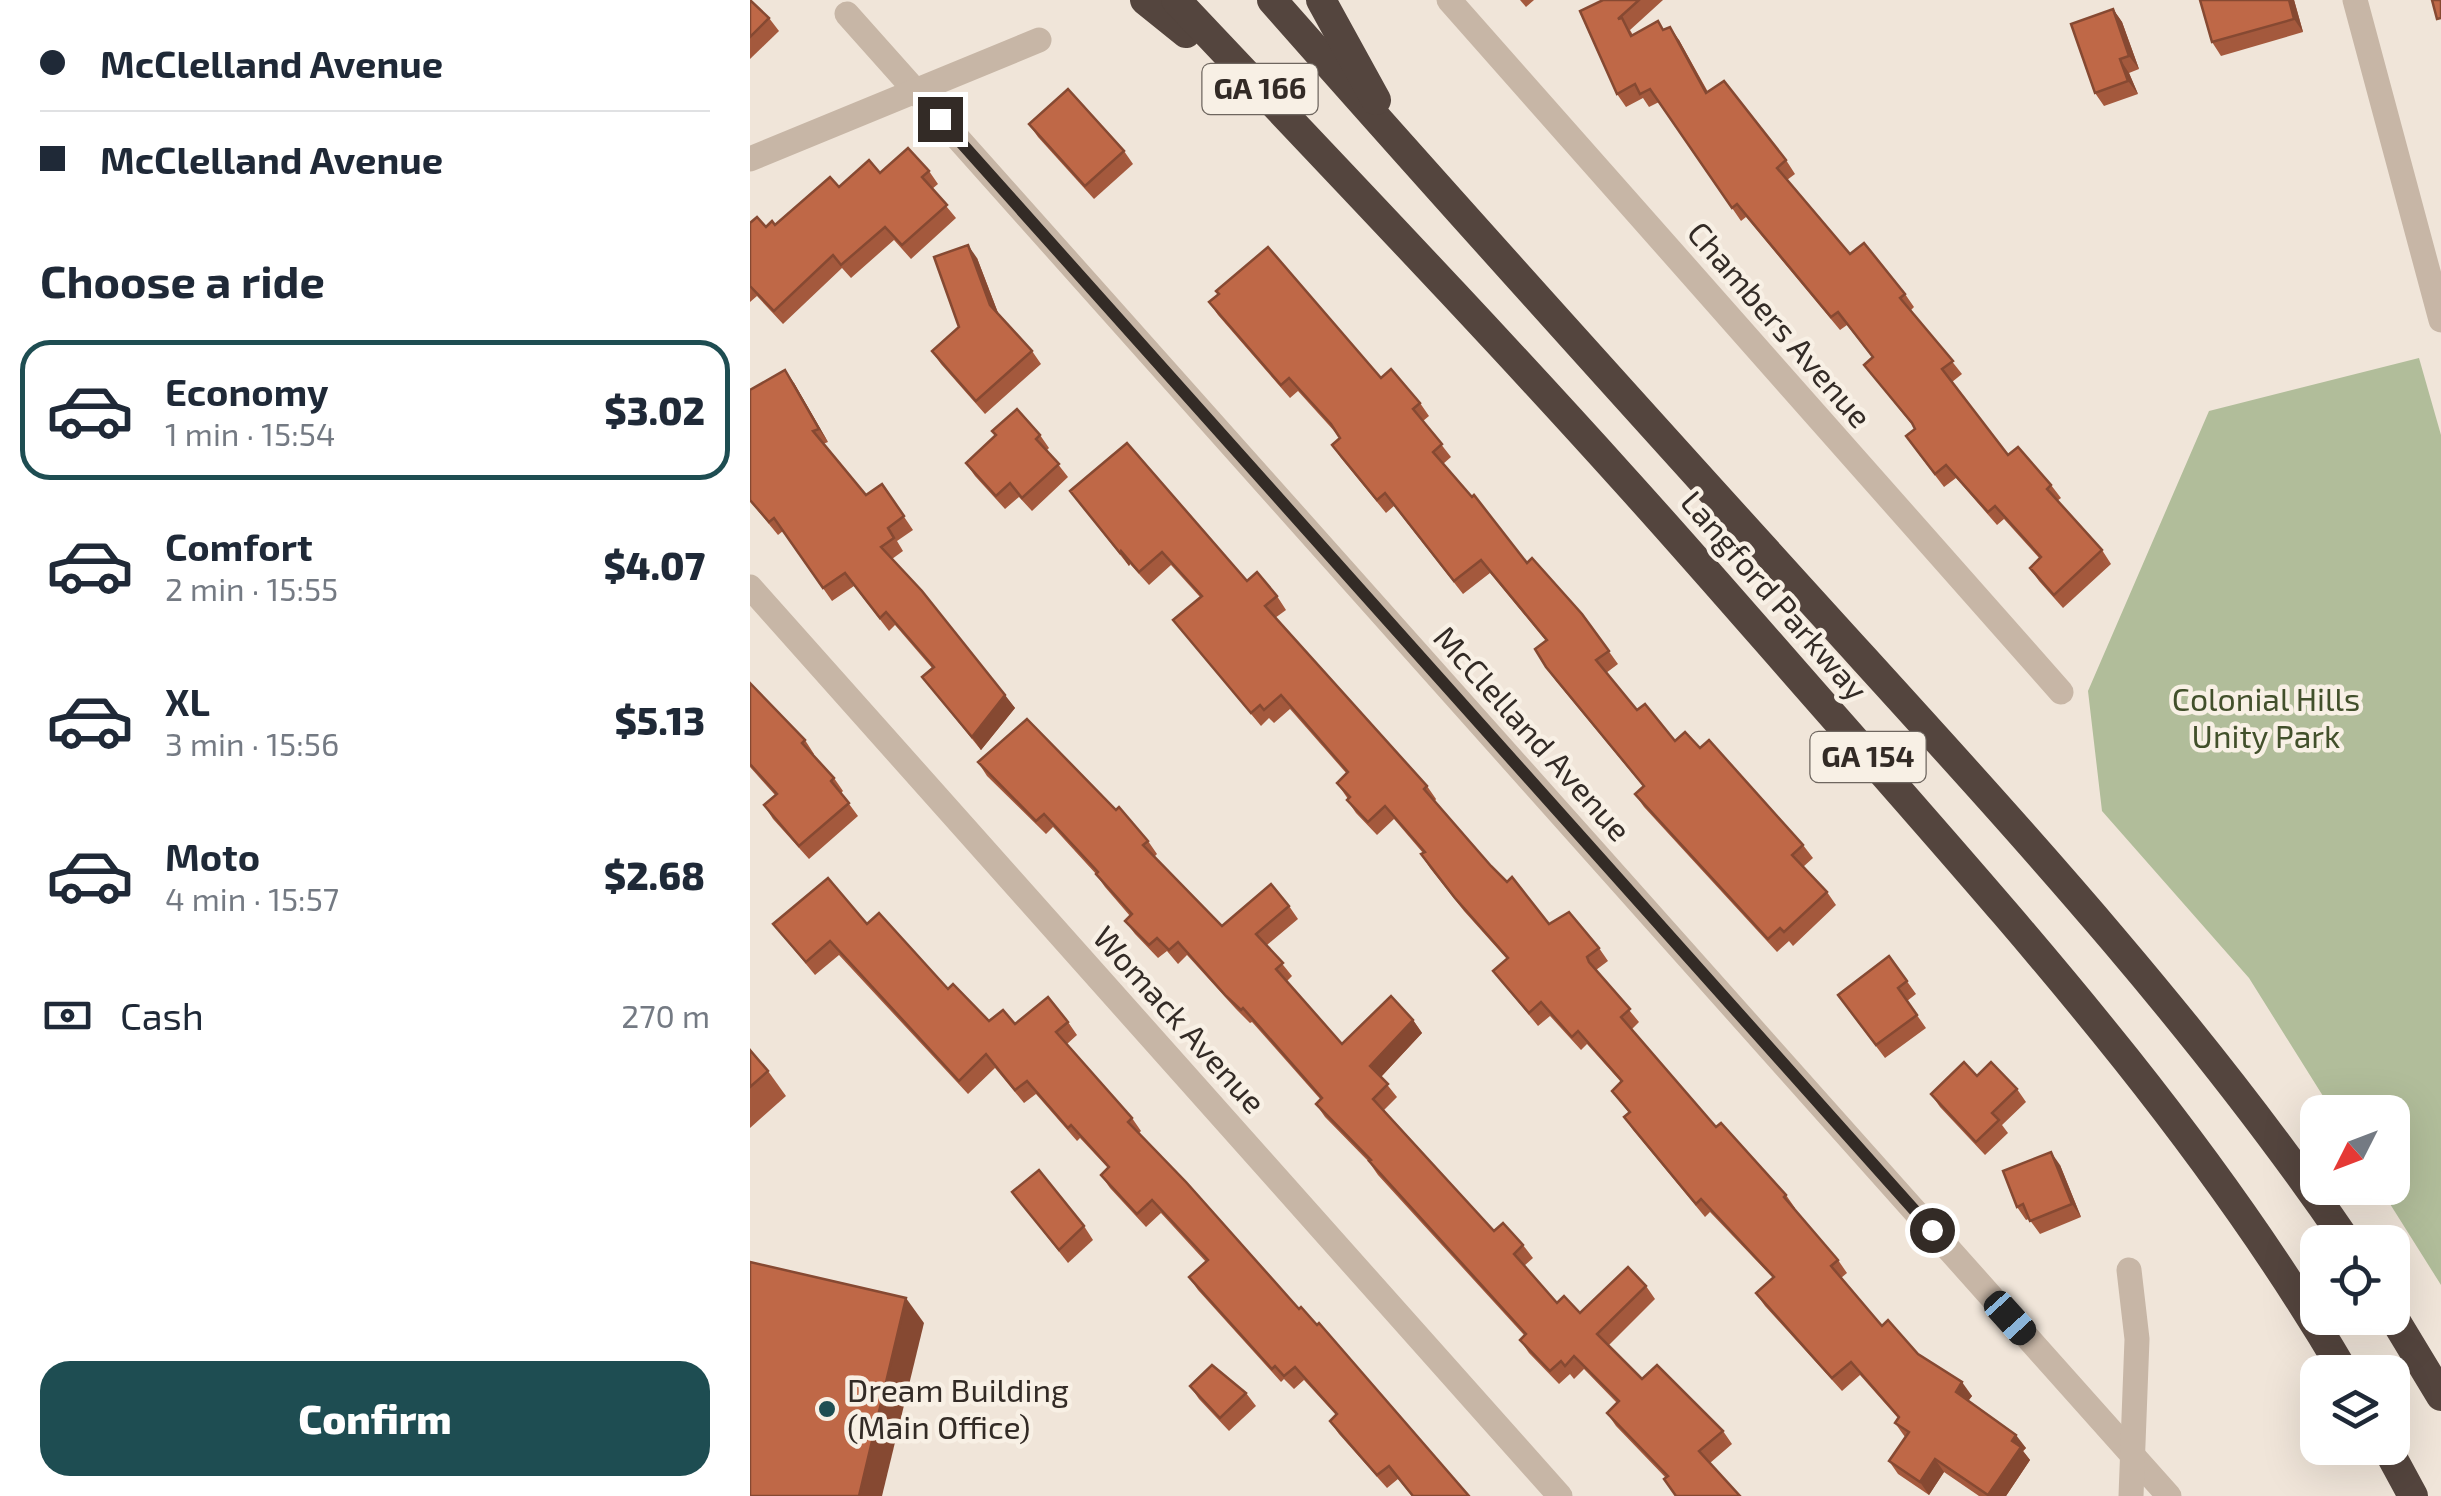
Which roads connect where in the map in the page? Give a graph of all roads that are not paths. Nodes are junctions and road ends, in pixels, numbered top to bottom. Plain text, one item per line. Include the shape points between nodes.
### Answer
1 (1146, 0) edge
2 (1176, 0) edge
3 (1272, 0) edge
4 (1320, 0) edge
5 (1450, 0) edge
6 (2355, 0) edge
7 (848, 14) dead end
8 (1039, 40) dead end
9 (914, 91) junction
10 (1404, 150) junction
11 (750, 159) edge
12 (1345, 179) junction
13 (2441, 320) edge
14 (750, 587) edge
15 (2061, 692) dead end
16 (2335, 1225) edge
17 (2129, 1270) dead end
18 (2404, 1335) edge
19 (2333, 1355) edge
20 (2441, 1396) edge
21 (2134, 1456) junction
22 (2396, 1465) edge
23 (1560, 1496) edge
24 (2131, 1496) edge
25 (2169, 1496) edge
26 (2413, 1496) edge

1 - 12 highway
2 - 12 highway, Langford Parkway / GA 166
3 - 10 highway, Langford Parkway / GA 166
4 - 10 highway, GA 154
5 - 15 street, Chambers Avenue
6 - 13 street
7 - 9 street, McClelland Avenue
8 - 9 street
9 - 11 street
9 - 21 street, McClelland Avenue
10 - 16 highway, Langford Parkway / GA 154 via 2155,986
12 - 19 highway, Langford Parkway / GA 154 via 1622,477 2131,1062 2248,1221
14 - 23 street, Womack Avenue
17 - 21 street via 2137,1339
18 - 20 highway
21 - 24 street
21 - 25 street, McClelland Avenue
22 - 26 highway

